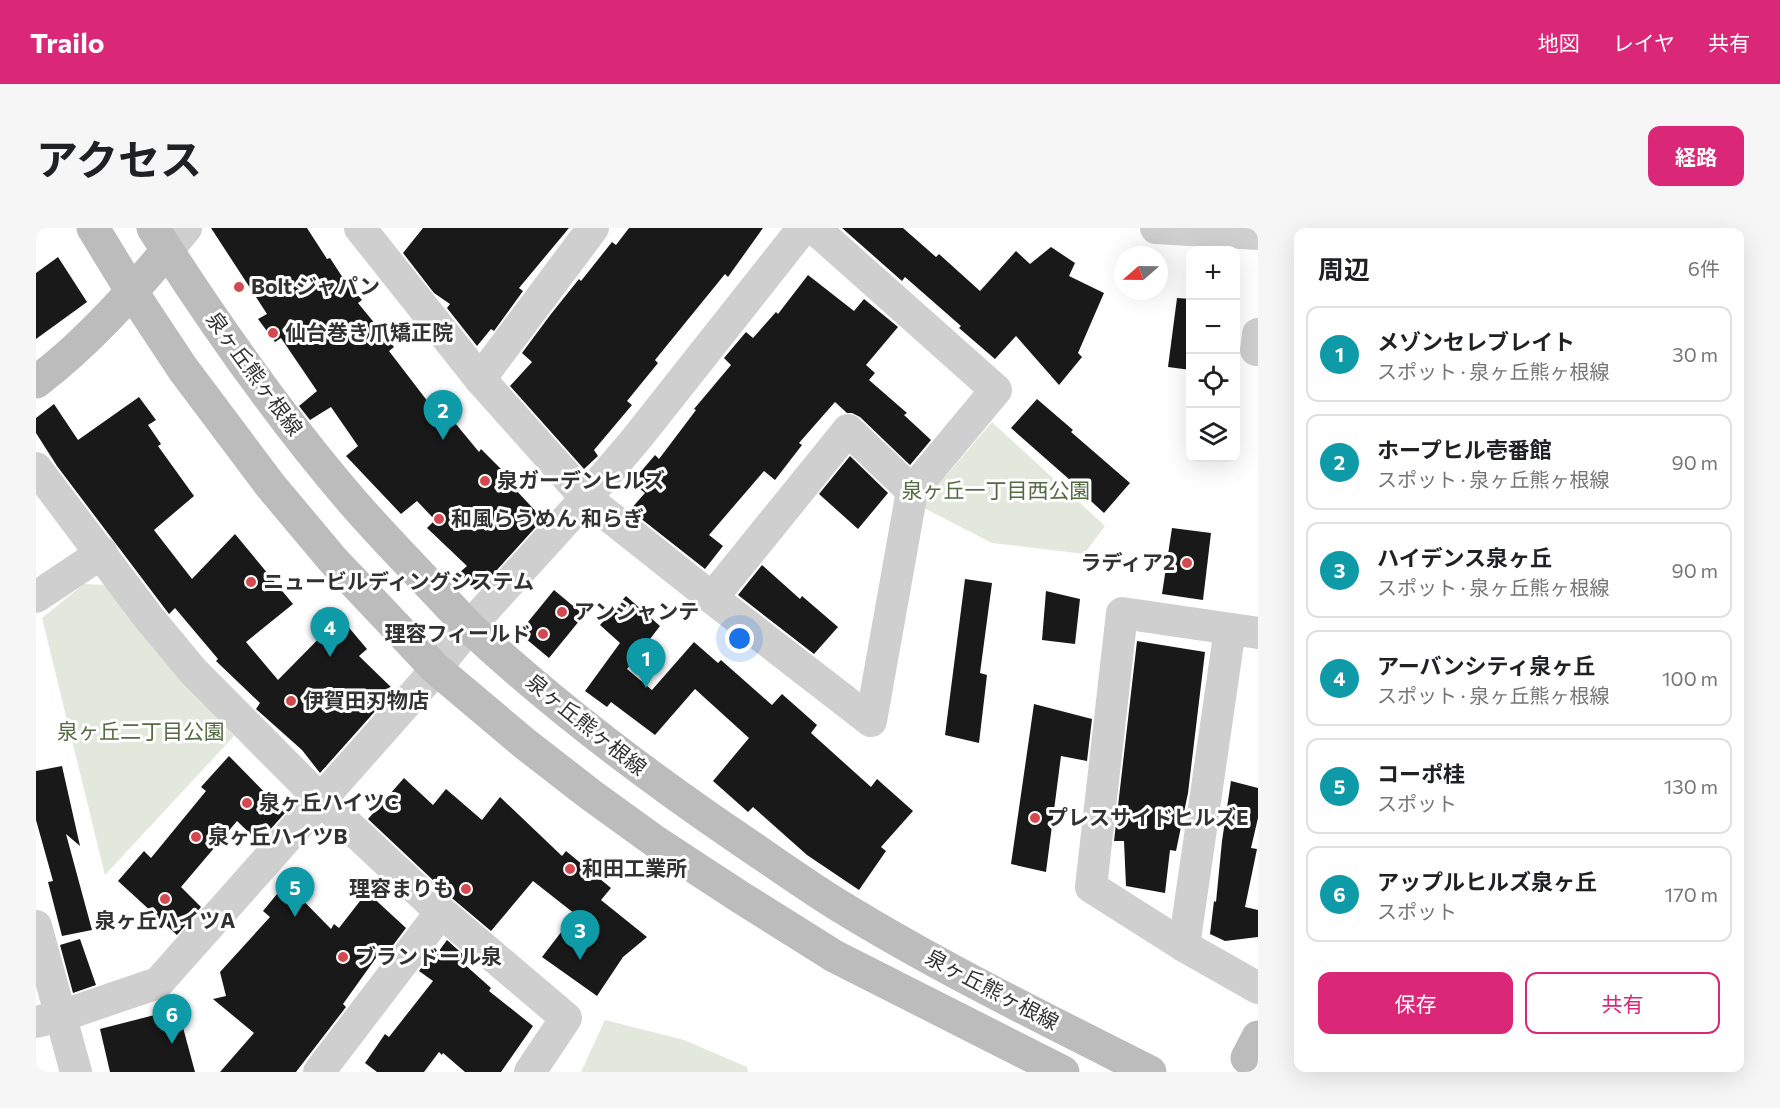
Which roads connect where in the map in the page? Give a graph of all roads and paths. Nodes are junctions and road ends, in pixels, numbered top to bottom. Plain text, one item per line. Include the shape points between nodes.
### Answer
1 (93, 228) edge
2 (593, 228) edge
3 (803, 228) edge
4 (814, 228) edge
5 (1156, 228) edge
6 (374, 234) edge
7 (1258, 234) edge
8 (169, 236) edge
9 (132, 292) junction
10 (1258, 334) edge
11 (1258, 350) edge
12 (480, 379) junction
13 (36, 382) edge
14 (36, 468) edge
15 (912, 491) junction
16 (586, 498) junction
17 (102, 553) junction
18 (36, 597) edge
19 (712, 598) junction
20 (469, 627) junction
21 (1244, 631) edge
22 (435, 668) junction
23 (320, 799) junction
24 (441, 912) junction
25 (36, 926) edge
26 (1184, 946) junction
27 (1258, 988) edge
28 (49, 1019) edge
29 (76, 1072) edge
30 (319, 1072) edge
31 (530, 1072) edge
32 (1063, 1072) edge
33 (1150, 1072) edge

1 - 9 main road, 泉ヶ丘熊ヶ根線
2 - 12 street
3 - 16 street
4 - 15 street via 996,390
5 - 7 street
6 - 12 street
8 - 9 main road
8 - 20 main road, 泉ヶ丘熊ヶ根線 via 232,347 304,443
9 - 13 main road
9 - 22 main road, 泉ヶ丘熊ヶ根線 via 183,369 270,485 332,559
10 - 11 street
12 - 16 street
14 - 17 street
15 - 19 street via 848,430
15 - 19 street via 871,721
16 - 19 street
16 - 20 street
17 - 18 street
17 - 23 street via 193,670
20 - 22 street
20 - 33 main road, 泉ヶ丘熊ヶ根線 via 662,786 837,904 1000,996
21 - 26 street
21 - 26 street via 1122,613 1091,887
22 - 23 street
22 - 32 main road, 泉ヶ丘熊ヶ根線 via 591,795 740,897 834,956
23 - 24 street
23 - 28 street via 158,983
24 - 30 street
24 - 31 street via 566,1018
25 - 28 street
26 - 27 street
28 - 29 street

